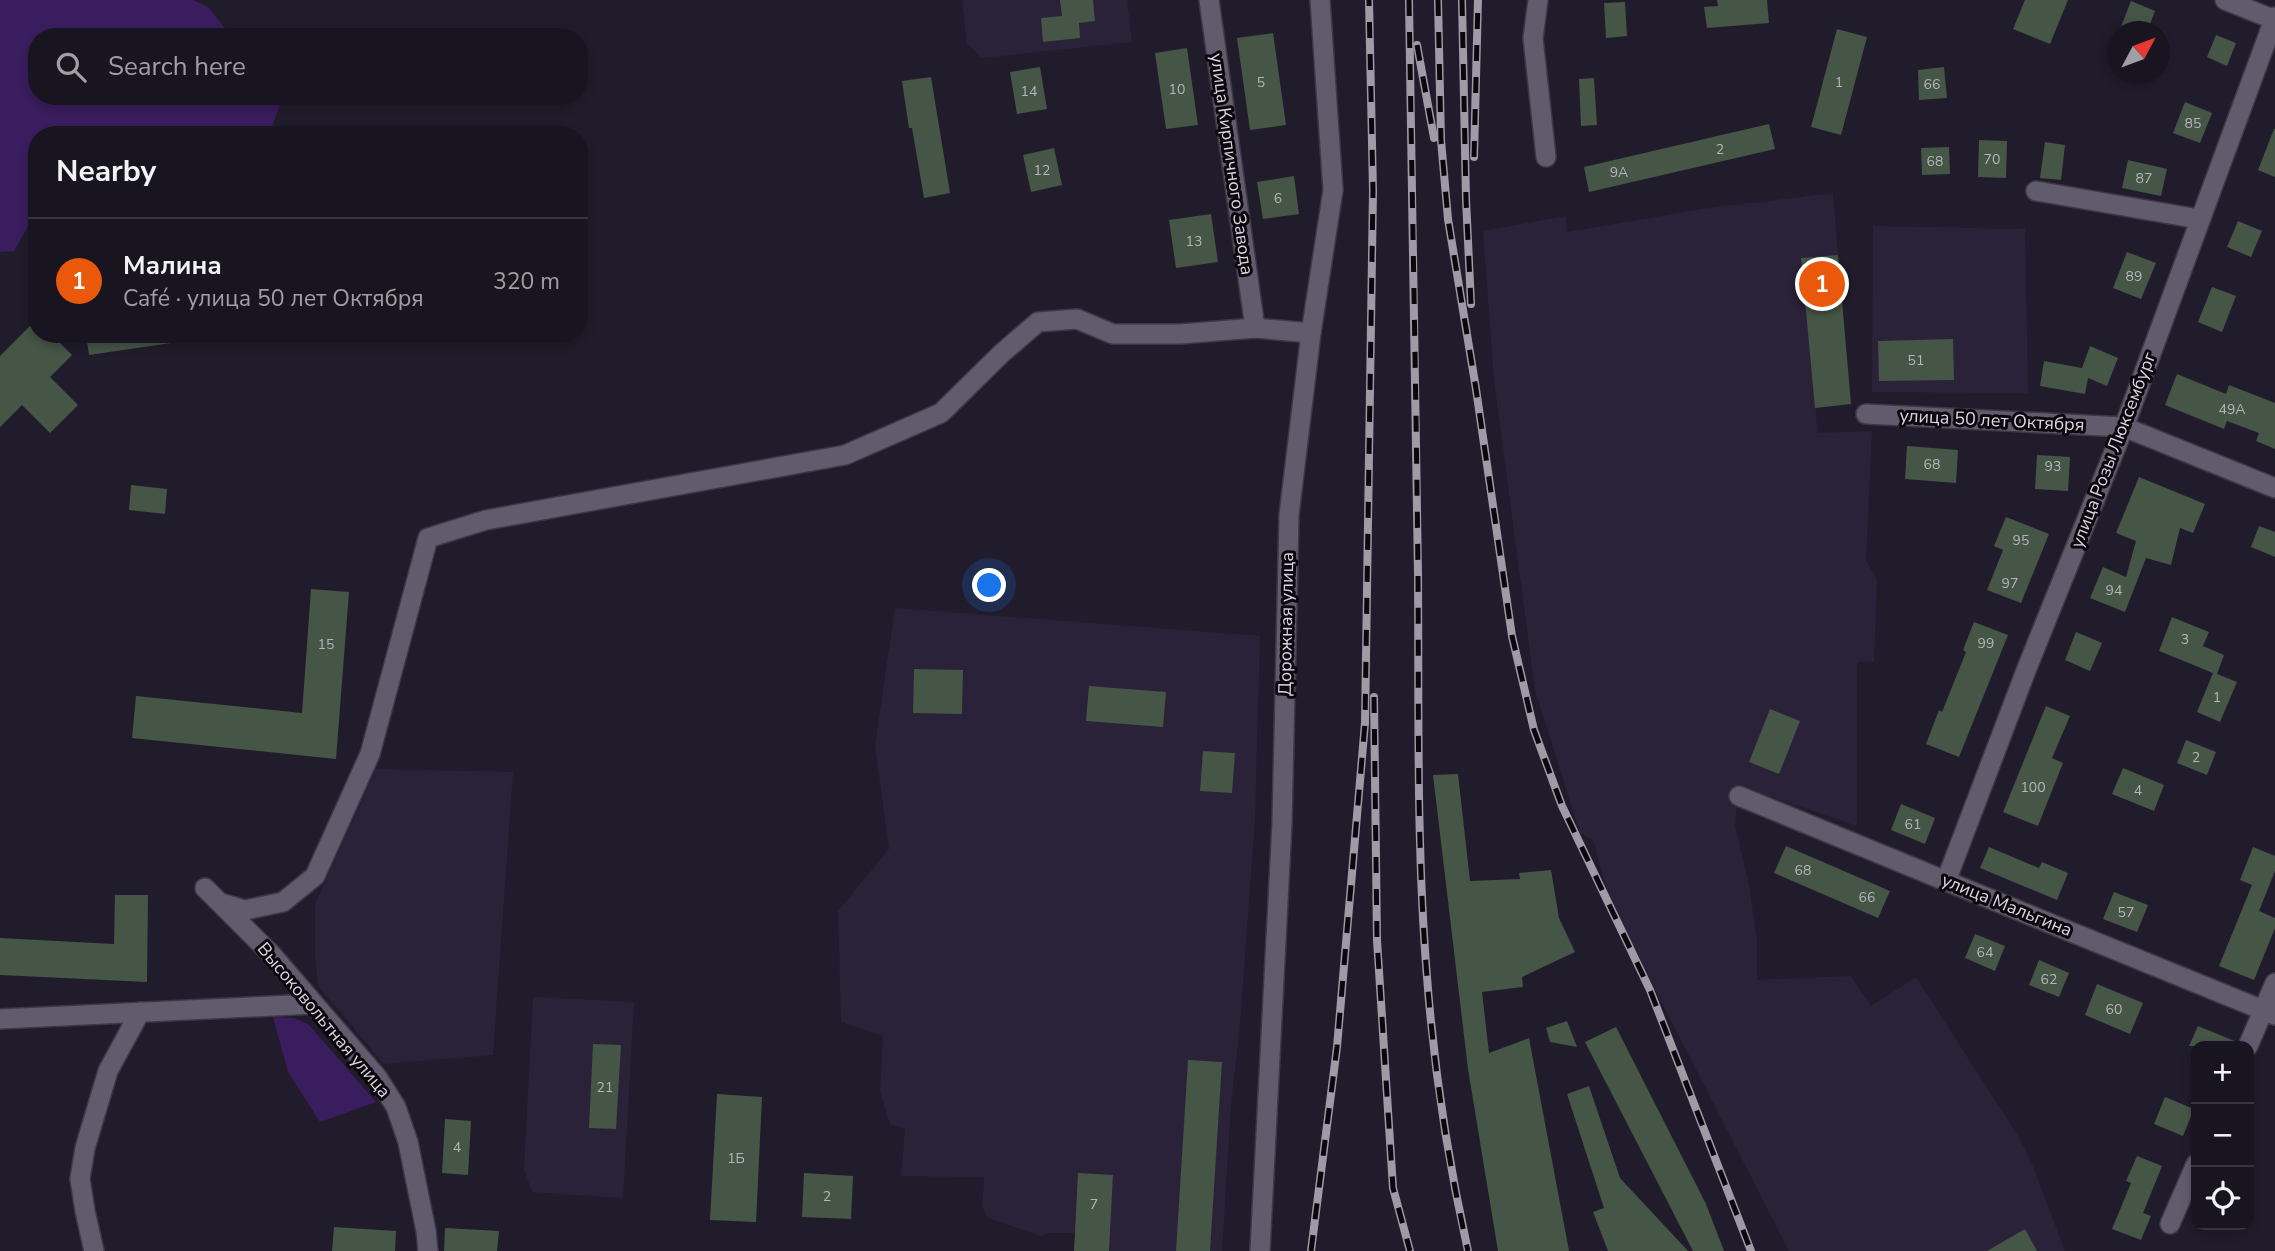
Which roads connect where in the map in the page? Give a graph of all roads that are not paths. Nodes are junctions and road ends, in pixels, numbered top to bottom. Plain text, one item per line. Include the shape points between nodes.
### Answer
1 (1209, 0) edge
2 (1320, 0) edge
3 (1538, 0) edge
4 (2225, 0) edge
5 (2275, 19) edge
6 (1546, 157) dead end
7 (2036, 191) dead end
8 (2199, 219) junction
9 (1255, 327) junction
10 (1311, 333) junction
11 (1866, 414) dead end
12 (2124, 427) junction
13 (2275, 488) edge
14 (1739, 796) dead end
15 (1946, 881) junction
16 (205, 888) dead end
17 (221, 903) junction
18 (2275, 983) edge
19 (314, 1004) junction
20 (140, 1012) junction
21 (2269, 1012) edge
22 (0, 1019) edge
23 (2251, 1041) edge
24 (2195, 1167) edge
25 (2170, 1224) dead end
26 (94, 1251) edge
27 (428, 1251) edge
28 (1260, 1251) edge

1 - 9 street, улица Кирпичного Завода
2 - 10 street, Дорожная улица via 1333,190
3 - 6 street via 1533,38
4 - 5 street
5 - 8 street, улица Розы Люксембург
7 - 8 street
8 - 12 street, улица Розы Люксембург
9 - 10 street
9 - 17 street via 1113,334 1077,319 1038,322 941,413 845,455 486,520 428,538 370,754 315,876 283,902 245,910
10 - 28 street, Дорожная улица via 1289,515 1282,823
11 - 12 street, улица 50 лет Октября
12 - 13 street, улица 50 лет Октября
12 - 15 street, улица Розы Люксембург
14 - 15 street, улица Мальгина
15 - 21 street, улица Мальгина
16 - 17 street, Высоковольтная улица
17 - 19 street, Высоковольтная улица
18 - 21 street
19 - 20 street
19 - 27 street, Высоковольтная улица via 377,1077 396,1107 408,1143
20 - 22 street
20 - 26 street via 108,1071 85,1148 80,1178
21 - 23 street
24 - 25 street

